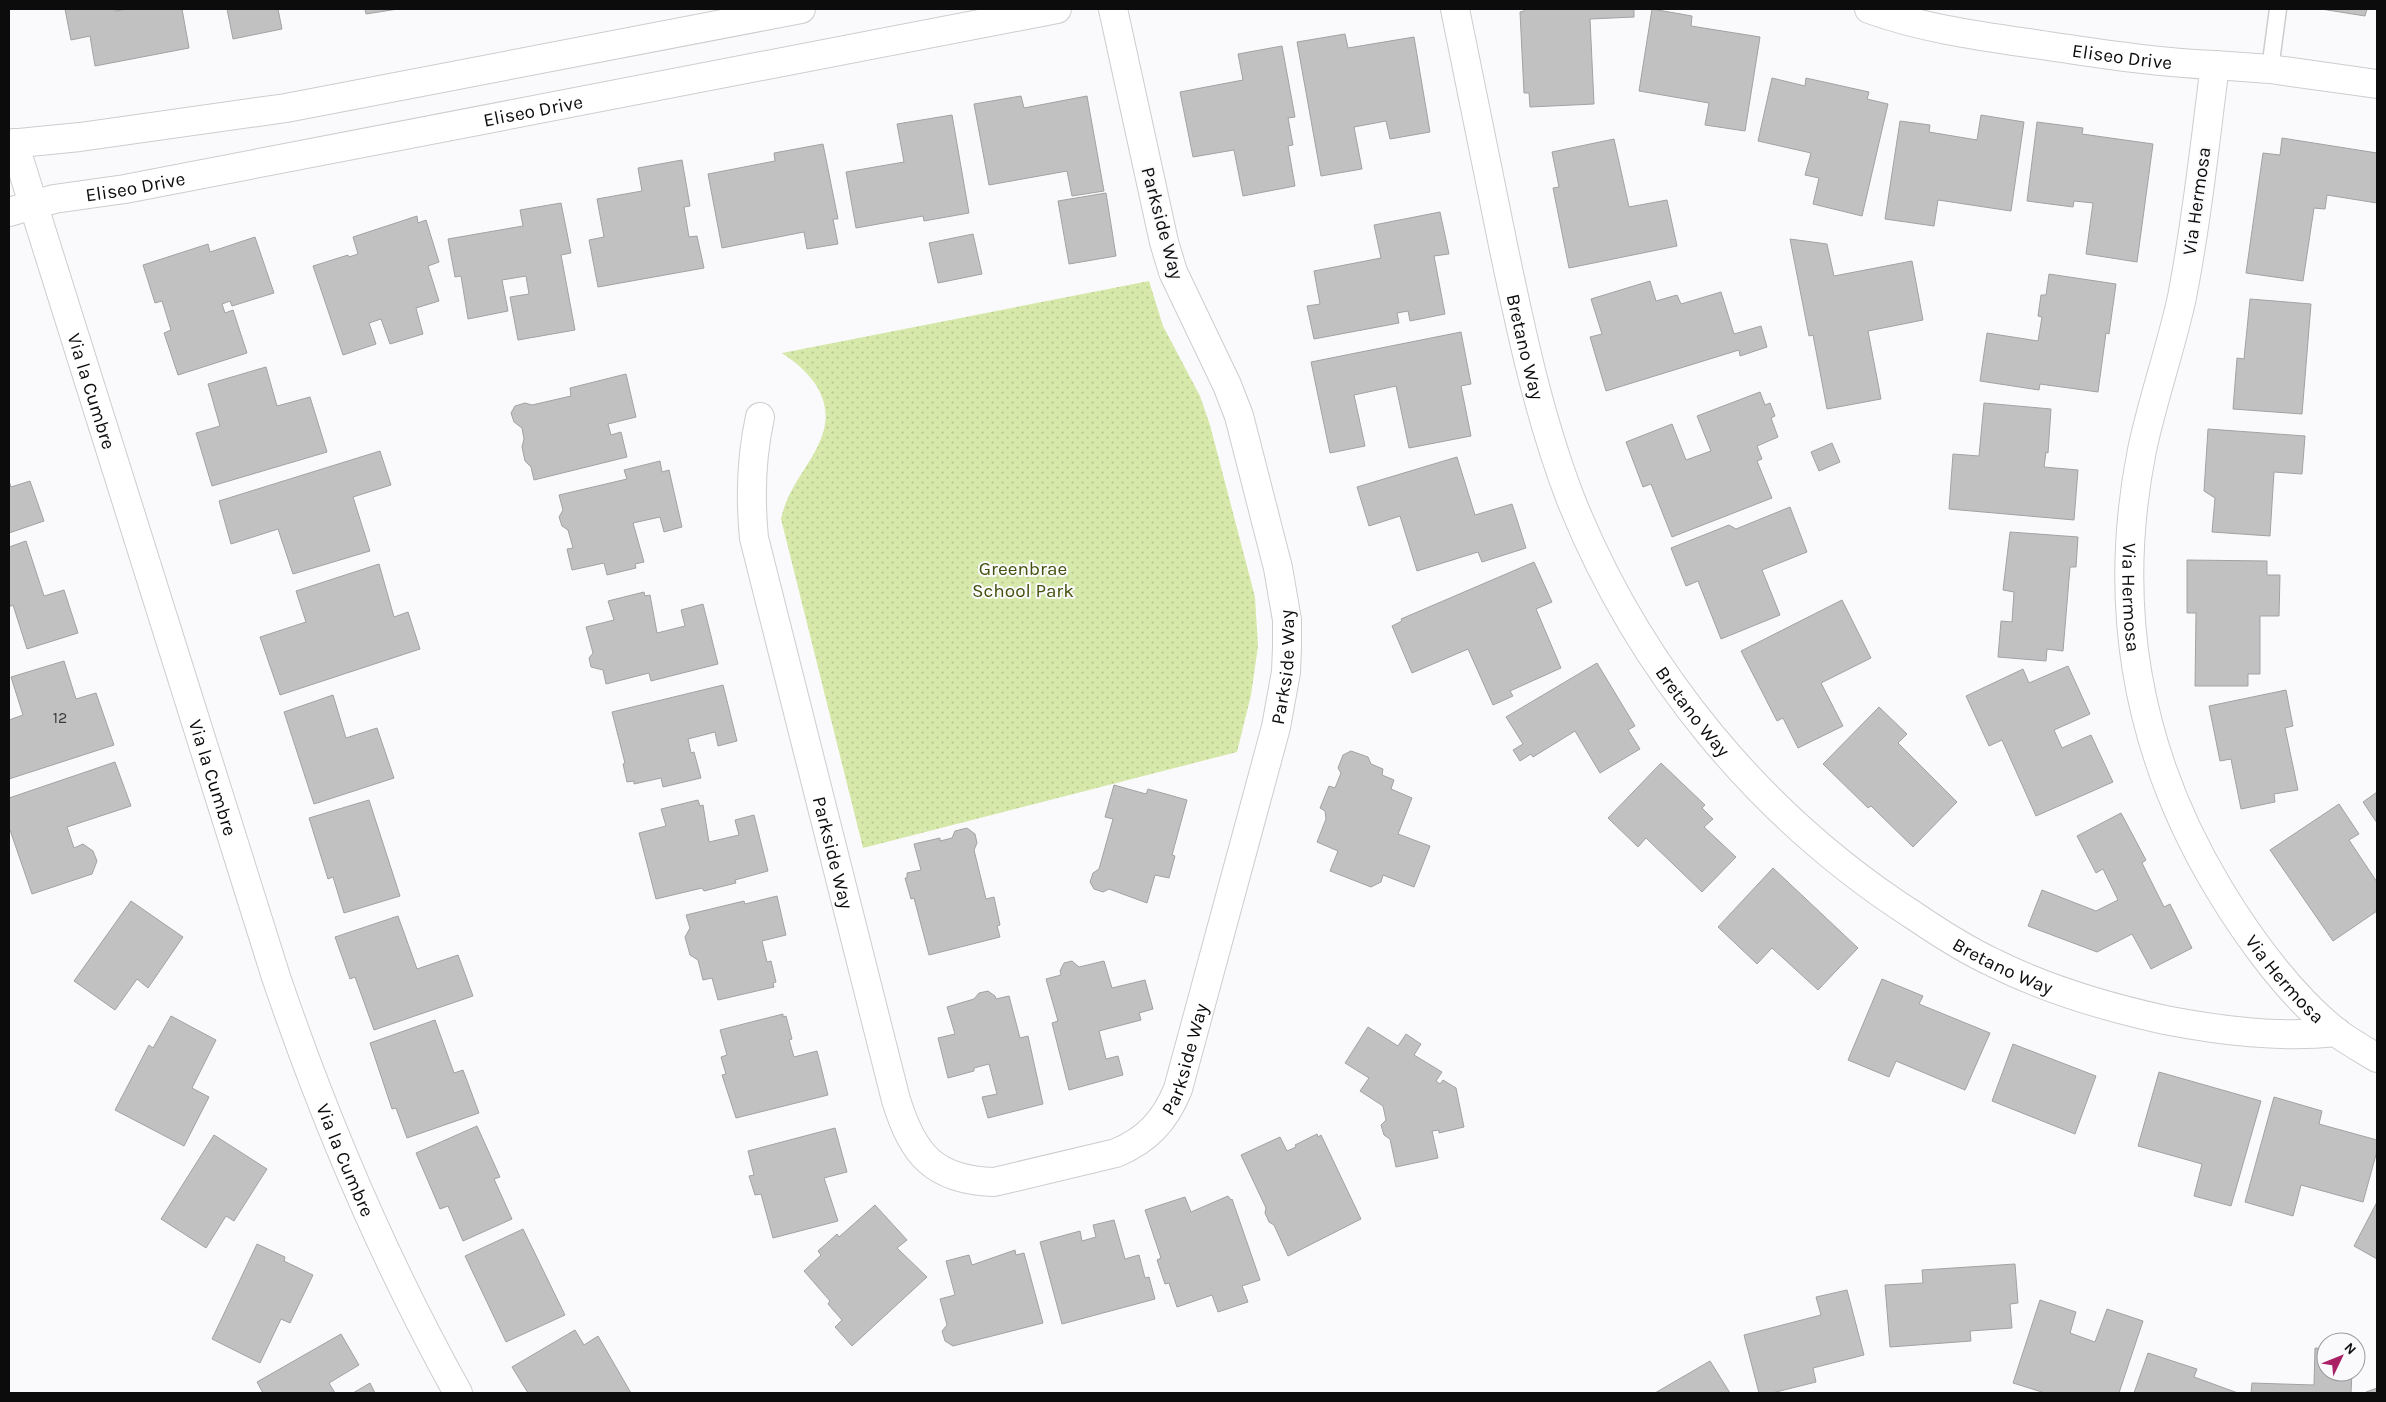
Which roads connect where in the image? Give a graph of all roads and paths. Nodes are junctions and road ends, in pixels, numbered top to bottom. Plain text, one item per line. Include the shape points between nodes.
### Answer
1 (801, 9) edge
2 (1057, 9) edge
3 (1113, 9) edge
4 (1455, 9) edge
5 (1869, 9) edge
6 (2278, 9) edge
7 (2215, 65) junction
8 (2270, 69) junction
9 (2377, 84) edge
10 (10, 139) edge
11 (21, 208) edge
12 (760, 418) dead end
13 (2337, 1032) junction
14 (2377, 1058) edge
15 (458, 1393) edge

1 - 10 street via 286,108 80,137
2 - 11 street, Eliseo Drive
3 - 12 street, Parkside Way via 1173,272 1228,385 1239,416 1278,568 1287,620 1286,672 1276,726 1178,1089 1162,1120 1134,1145 1116,1153 994,1182 975,1182 936,1168 920,1154 909,1136 894,1090 754,538 752,475
4 - 13 street, Bretano Way via 1519,322 1556,458 1590,544 1633,625 1709,734 1760,789 1827,852 1895,904 1995,964 2106,1006 2181,1023 2270,1034
5 - 7 street, Eliseo Drive via 1912,23 1960,33 2162,62
6 - 8 lane
7 - 8 street, Eliseo Drive
7 - 13 street, Via Hermosa via 2182,295 2143,447 2130,523 2128,583 2133,654 2153,743 2188,835 2242,926 2296,991
8 - 9 street, Eliseo Drive
10 - 11 street, Via la Cumbre
11 - 15 street, Via la Cumbre via 303,1057 372,1226
13 - 14 street, Via Hermosa

